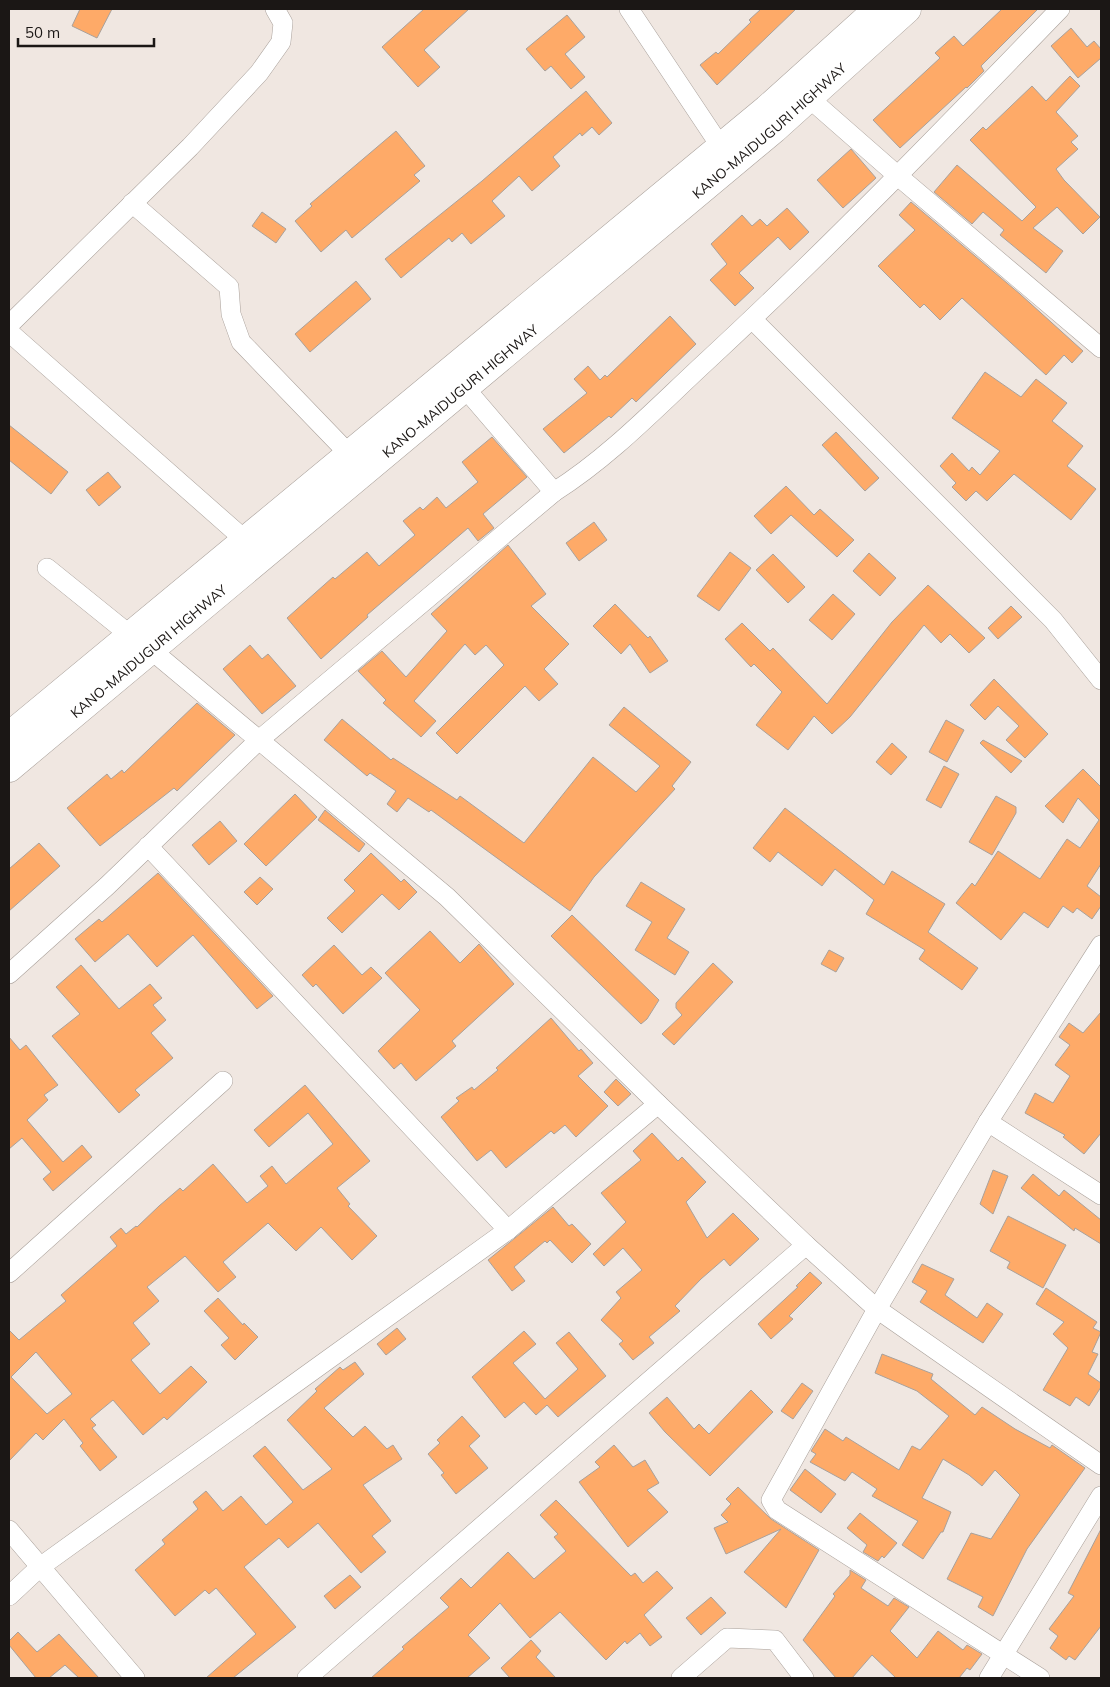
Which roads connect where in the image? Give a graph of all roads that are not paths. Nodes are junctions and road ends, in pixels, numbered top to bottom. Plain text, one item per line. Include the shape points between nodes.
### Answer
1 (275, 9) edge
2 (629, 9) edge
3 (878, 9) edge
4 (908, 9) edge
5 (1060, 9) edge
6 (802, 92) junction
7 (721, 147) junction
8 (898, 176) junction
9 (132, 203) junction
10 (752, 319) junction
11 (9, 325) edge
12 (9, 332) edge
13 (1101, 348) edge
14 (464, 387) junction
15 (350, 454) junction
16 (554, 492) junction
17 (245, 540) junction
18 (47, 568) dead end
19 (140, 642) junction
20 (1101, 680) edge
21 (9, 736) edge
22 (259, 740) junction
23 (9, 768) edge
24 (148, 846) junction
25 (1101, 945) edge
26 (9, 974) edge
27 (223, 1081) dead end
28 (658, 1104) junction
29 (988, 1122) junction
30 (1101, 1195) edge
31 (508, 1230) junction
32 (806, 1245) junction
33 (9, 1274) edge
34 (877, 1309) junction
35 (1101, 1465) edge
36 (1101, 1496) edge
37 (9, 1530) edge
38 (40, 1567) junction
39 (9, 1596) edge
40 (1004, 1655) junction
41 (135, 1678) edge
42 (307, 1678) edge
43 (681, 1678) edge
44 (804, 1678) edge
45 (989, 1678) edge
46 (1040, 1678) edge

1 - 9 street via 283,23 281,42 259,73
2 - 7 street
3 - 6 highway, KANO-MAIDUGURI HIGHWAY
4 - 6 highway, KANO-MAIDUGURI HIGHWAY
5 - 8 street
6 - 7 highway, KANO-MAIDUGURI HIGHWAY
6 - 8 street
6 - 14 highway, KANO-MAIDUGURI HIGHWAY
7 - 15 highway, KANO-MAIDUGURI HIGHWAY
8 - 10 street
8 - 13 street
9 - 11 street
9 - 15 street via 229,287 232,314 241,342
10 - 16 street via 602,458
10 - 20 street via 1053,620
12 - 17 street
14 - 16 street
14 - 19 highway, KANO-MAIDUGURI HIGHWAY
15 - 17 highway, KANO-MAIDUGURI HIGHWAY
16 - 22 street
17 - 19 highway, KANO-MAIDUGURI HIGHWAY
18 - 19 street
19 - 21 highway, KANO-MAIDUGURI HIGHWAY
19 - 22 street
19 - 23 highway, KANO-MAIDUGURI HIGHWAY
22 - 24 street
22 - 28 street via 447,897
24 - 26 street
24 - 31 street
25 - 29 street
27 - 33 street
28 - 31 street
28 - 32 street
29 - 30 street
29 - 34 street
31 - 38 street
32 - 34 street
32 - 42 street
34 - 35 street
34 - 40 street via 772,1500 773,1505
36 - 40 street
37 - 38 street
38 - 39 street
38 - 41 street
40 - 45 street
40 - 46 street
43 - 44 street via 727,1638 774,1640

